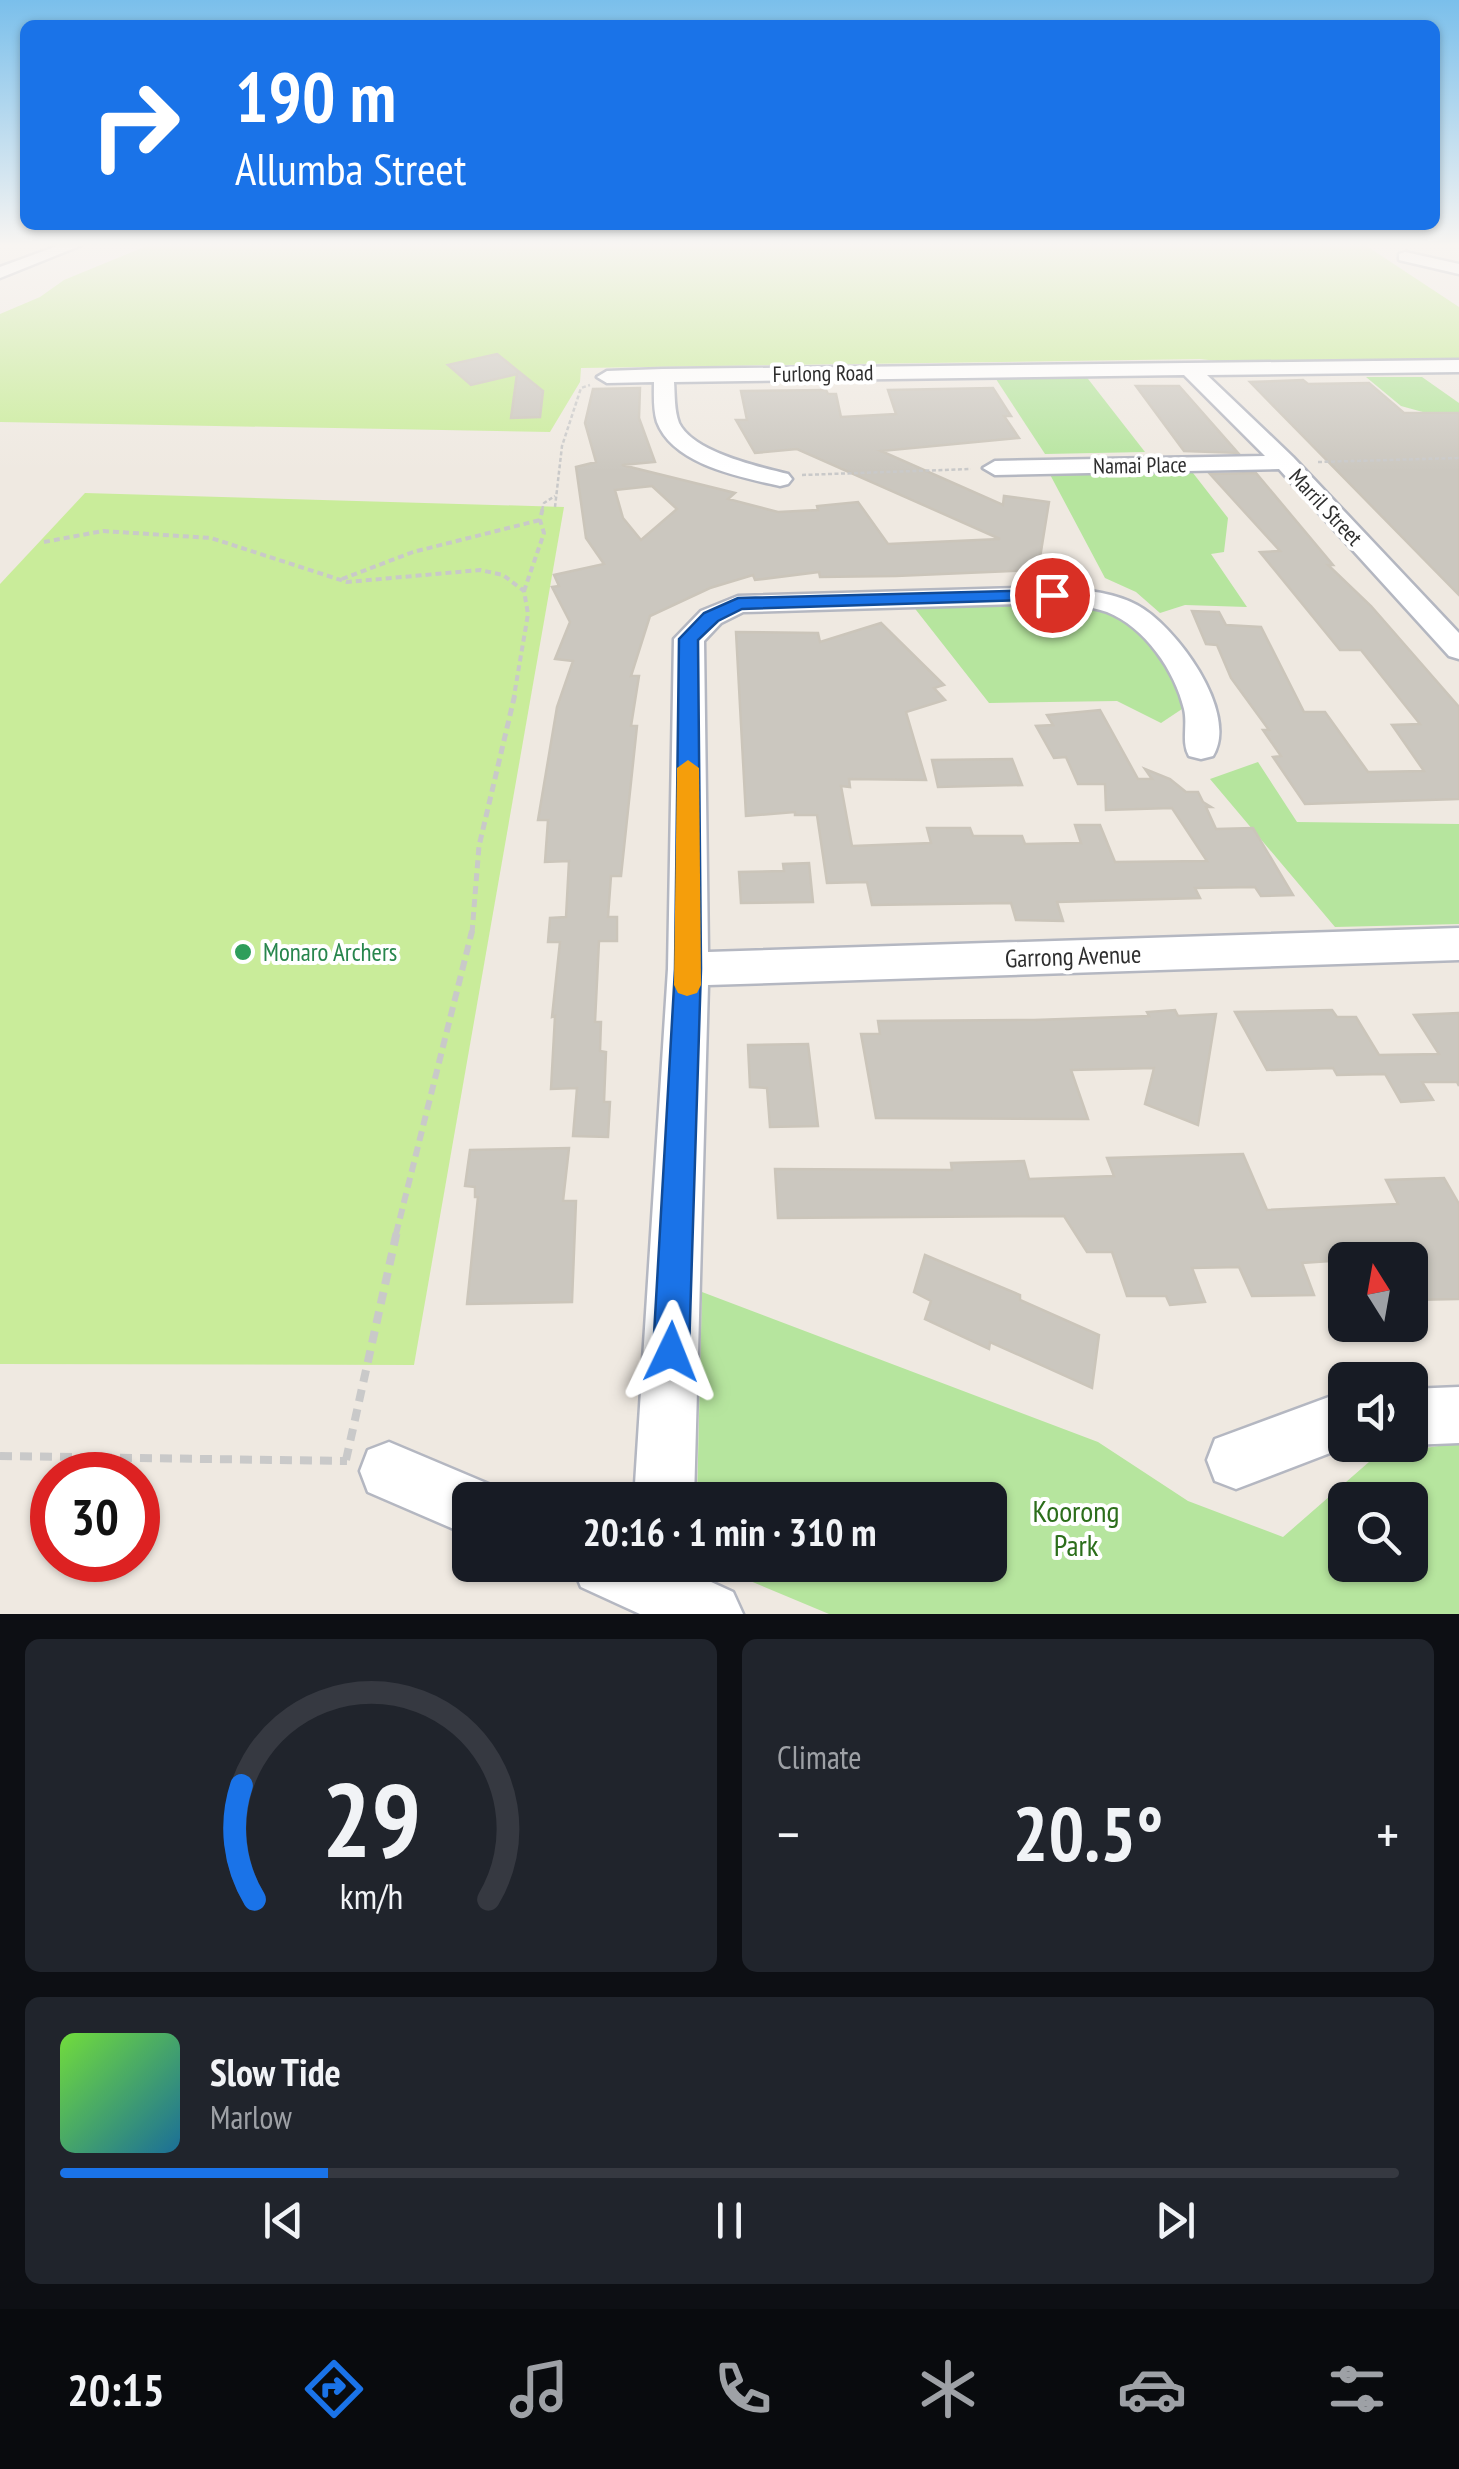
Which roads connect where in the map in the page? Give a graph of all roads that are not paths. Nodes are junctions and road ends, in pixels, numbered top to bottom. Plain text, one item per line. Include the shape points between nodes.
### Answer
1 (1459, 366) edge
2 (1189, 368) junction
3 (663, 375) junction
4 (607, 377) road end
5 (1285, 462) junction
6 (996, 468) road end
7 (780, 479) road end
8 (1459, 650) edge
9 (1200, 748) dead end
10 (1459, 944) edge
11 (688, 969) junction
12 (1459, 1415) edge
13 (1428, 1416) edge
14 (1328, 1426) edge
15 (1236, 1460) dead end
16 (368, 1466) road end
17 (665, 1482) edge
18 (452, 1499) edge
19 (654, 1582) edge
20 (678, 1590) edge

1 - 2 street, Furlong Road
2 - 3 street, Furlong Road
2 - 5 street, Marril Street
3 - 4 street, Furlong Road
3 - 7 street via 672,432 749,473
5 - 6 street, Namai Place
5 - 8 street, Marril Street
9 - 11 street via 1202,716 1152,626 1102,602 1052,595 738,604 688,639
10 - 11 street, Garrong Avenue
11 - 17 street
12 - 13 street
14 - 15 street
16 - 18 street
19 - 20 street

